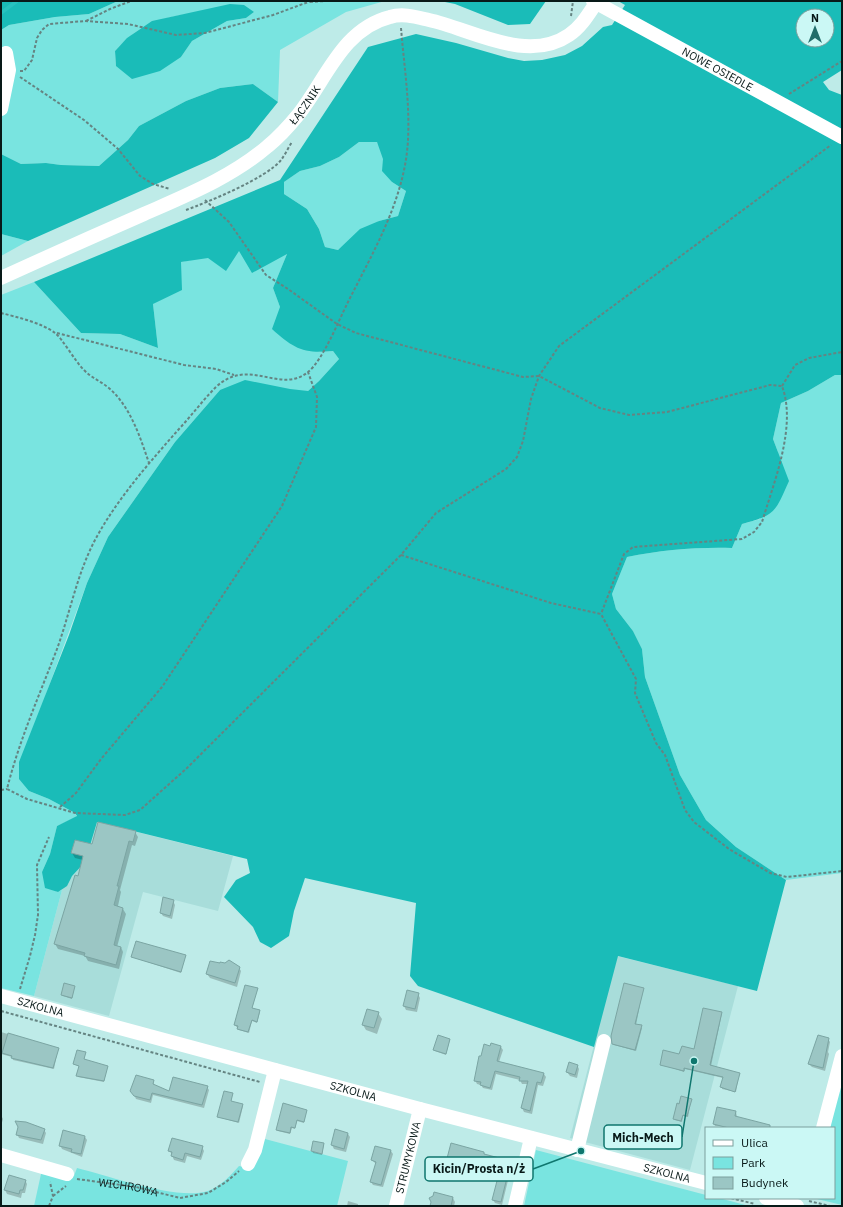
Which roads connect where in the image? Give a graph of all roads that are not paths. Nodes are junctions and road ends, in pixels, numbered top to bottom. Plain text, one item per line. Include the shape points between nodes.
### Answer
1 (594, 2) edge
2 (6, 53) dead end
3 (1, 109) edge
4 (841, 136) edge
5 (1, 278) edge
6 (1, 996) edge
7 (604, 1041) dead end
8 (842, 1056) edge
9 (276, 1070) junction
10 (420, 1109) junction
11 (823, 1127) edge
12 (531, 1138) junction
13 (577, 1150) junction
14 (1, 1155) edge
15 (248, 1164) road end
16 (67, 1174) road end
17 (705, 1183) edge
18 (770, 1199) edge
19 (396, 1206) edge
20 (515, 1206) edge
21 (797, 1206) edge

1 - 4 street, NOWE OSIEDLE
1 - 5 street, ŁĄCZNIK via 584,22 568,36 532,47 511,44 408,16 392,16 375,22 347,42 298,115 269,146 232,172 195,192
2 - 3 street via 9,70
6 - 9 street, SZKOLNA
7 - 13 street
8 - 11 street
9 - 10 street, SZKOLNA
9 - 15 street via 255,1150
10 - 12 street, SZKOLNA
10 - 19 street, STRUMYKOWA
12 - 13 street, SZKOLNA
12 - 20 street
13 - 17 street, SZKOLNA
14 - 16 street
18 - 21 street

